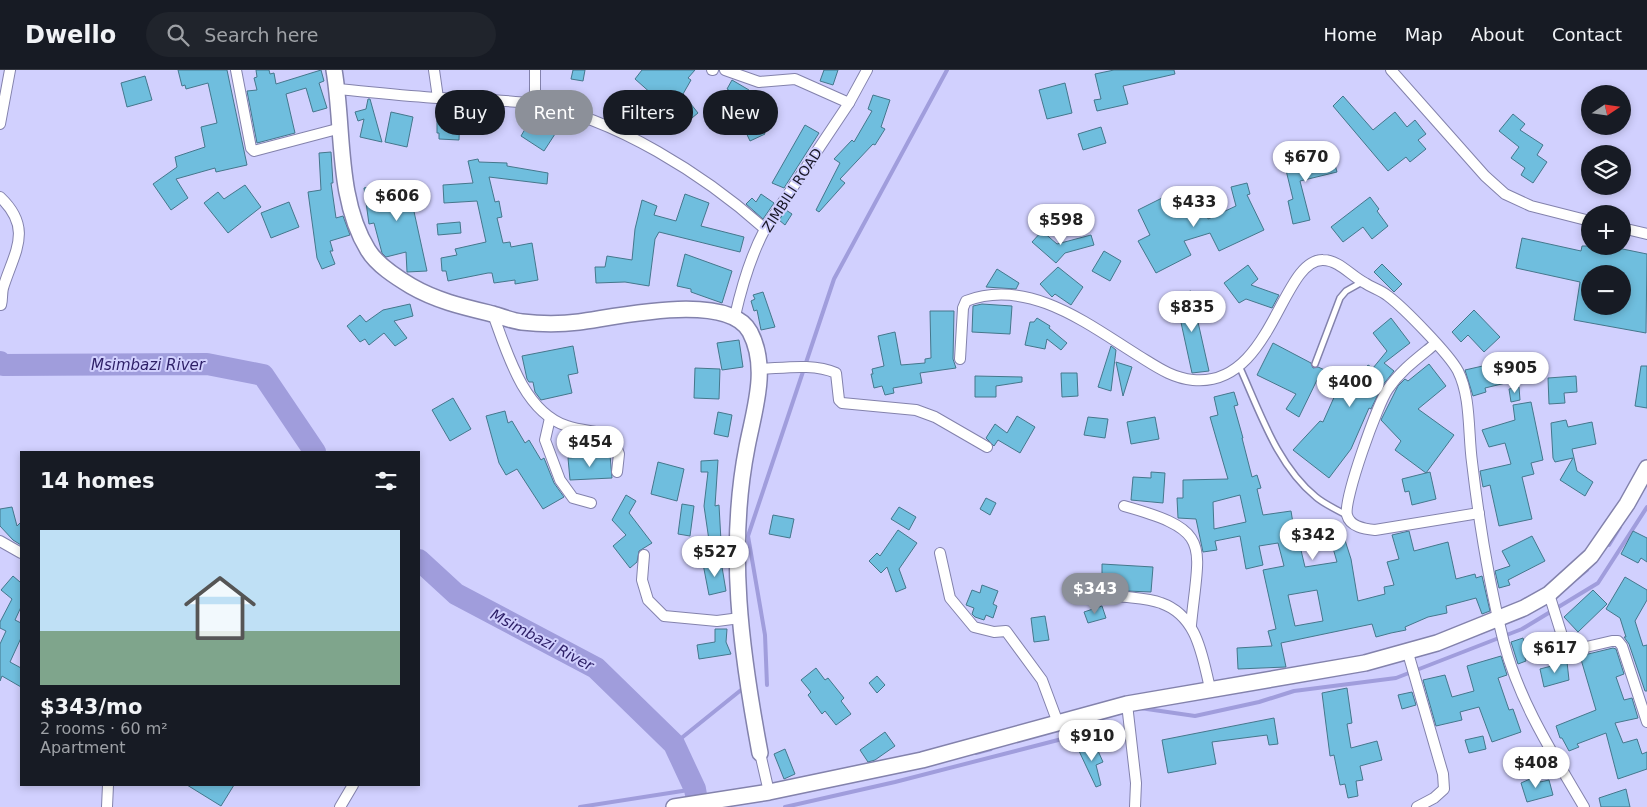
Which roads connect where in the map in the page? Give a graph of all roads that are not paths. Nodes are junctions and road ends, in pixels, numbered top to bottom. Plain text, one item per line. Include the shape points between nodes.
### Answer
1 (10, 70) edge
2 (236, 70) edge
3 (334, 70) edge
4 (434, 70) edge
5 (535, 70) edge
6 (725, 70) edge
7 (867, 70) edge
8 (1391, 70) edge
9 (337, 89) junction
10 (437, 90) edge
11 (535, 90) edge
12 (435, 98) edge
13 (849, 103) junction
14 (593, 120) edge
15 (0, 124) edge
16 (341, 128) junction
17 (0, 197) edge
18 (1581, 219) edge
19 (766, 229) junction
20 (1631, 230) edge
21 (1647, 234) edge
22 (1362, 282) junction
23 (1, 304) edge
24 (493, 314) junction
25 (735, 316) junction
26 (1435, 344) junction
27 (960, 359) dead end
28 (1316, 364) dead end
29 (1240, 368) junction
30 (761, 369) junction
31 (550, 418) junction
32 (987, 447) dead end
33 (1647, 468) edge
34 (617, 472) dead end
35 (591, 503) dead end
36 (1124, 506) dead end
37 (1479, 513) junction
38 (1347, 515) junction
39 (0, 541) edge
40 (20, 552) edge
41 (940, 553) dead end
42 (644, 555) dead end
43 (1549, 594) junction
44 (1119, 596) dead end
45 (740, 618) junction
46 (1498, 618) junction
47 (1191, 625) junction
48 (1408, 653) junction
49 (1210, 688) junction
50 (1127, 704) junction
51 (1058, 722) junction
52 (1647, 722) edge
53 (760, 752) joint
54 (108, 786) edge
55 (352, 786) edge
56 (769, 792) junction
57 (108, 807) edge
58 (340, 807) edge
59 (674, 807) edge
60 (1135, 807) edge
61 (1417, 807) edge
62 (1584, 807) edge

1 - 15 street
2 - 16 street via 254,151
3 - 9 main road
4 - 10 street
5 - 11 street
6 - 13 street via 760,82 795,79
7 - 13 street, ZIMBILI ROAD
8 - 18 street via 1485,176 1505,194 1531,206
9 - 12 street
9 - 16 main road
13 - 19 street, ZIMBILI ROAD
14 - 19 street via 641,144 720,192
16 - 24 main road via 350,200 360,234 370,253 396,277 426,294 450,304
17 - 23 street via 14,212 19,247 3,286
19 - 25 street, ZIMBILI ROAD via 751,259
20 - 21 street
22 - 26 street via 1386,294 1404,309
22 - 28 lane via 1340,298
22 - 29 street via 1336,263 1322,260 1309,263 1252,355
24 - 25 main road via 523,322 577,322 630,313 680,310
24 - 31 street via 520,383
25 - 30 main road via 749,331
26 - 37 street via 1458,372
26 - 38 street via 1405,367 1378,405 1366,436
27 - 29 street via 966,301 994,295 1022,296 1081,318 1172,376 1195,381
29 - 38 lane via 1268,431 1291,469 1316,498
30 - 32 street via 796,367 830,370 836,373 842,403 916,410 935,417
30 - 45 main road via 739,496 736,553
31 - 34 street via 568,427 612,436 619,454
31 - 35 street via 545,440 560,480 573,498
33 - 43 main road via 1591,556
36 - 47 street via 1161,516 1182,527 1193,539 1199,561
37 - 38 street via 1375,530 1360,528
37 - 46 street
39 - 40 street
41 - 51 street via 950,598 974,627 1006,631 1042,680
42 - 45 street via 642,580 648,600 664,616 717,621
43 - 46 main road
43 - 52 street via 1569,651 1612,641 1618,641 1622,646
44 - 47 street via 1161,603
45 - 53 main road
46 - 48 main road
46 - 62 street via 1510,665 1536,726
47 - 49 street
48 - 49 main road
48 - 61 street via 1443,774 1444,789
49 - 50 main road
50 - 51 main road
50 - 60 street via 1136,783
51 - 56 main road via 922,760
53 - 56 street
54 - 57 street
55 - 58 street
56 - 59 main road

